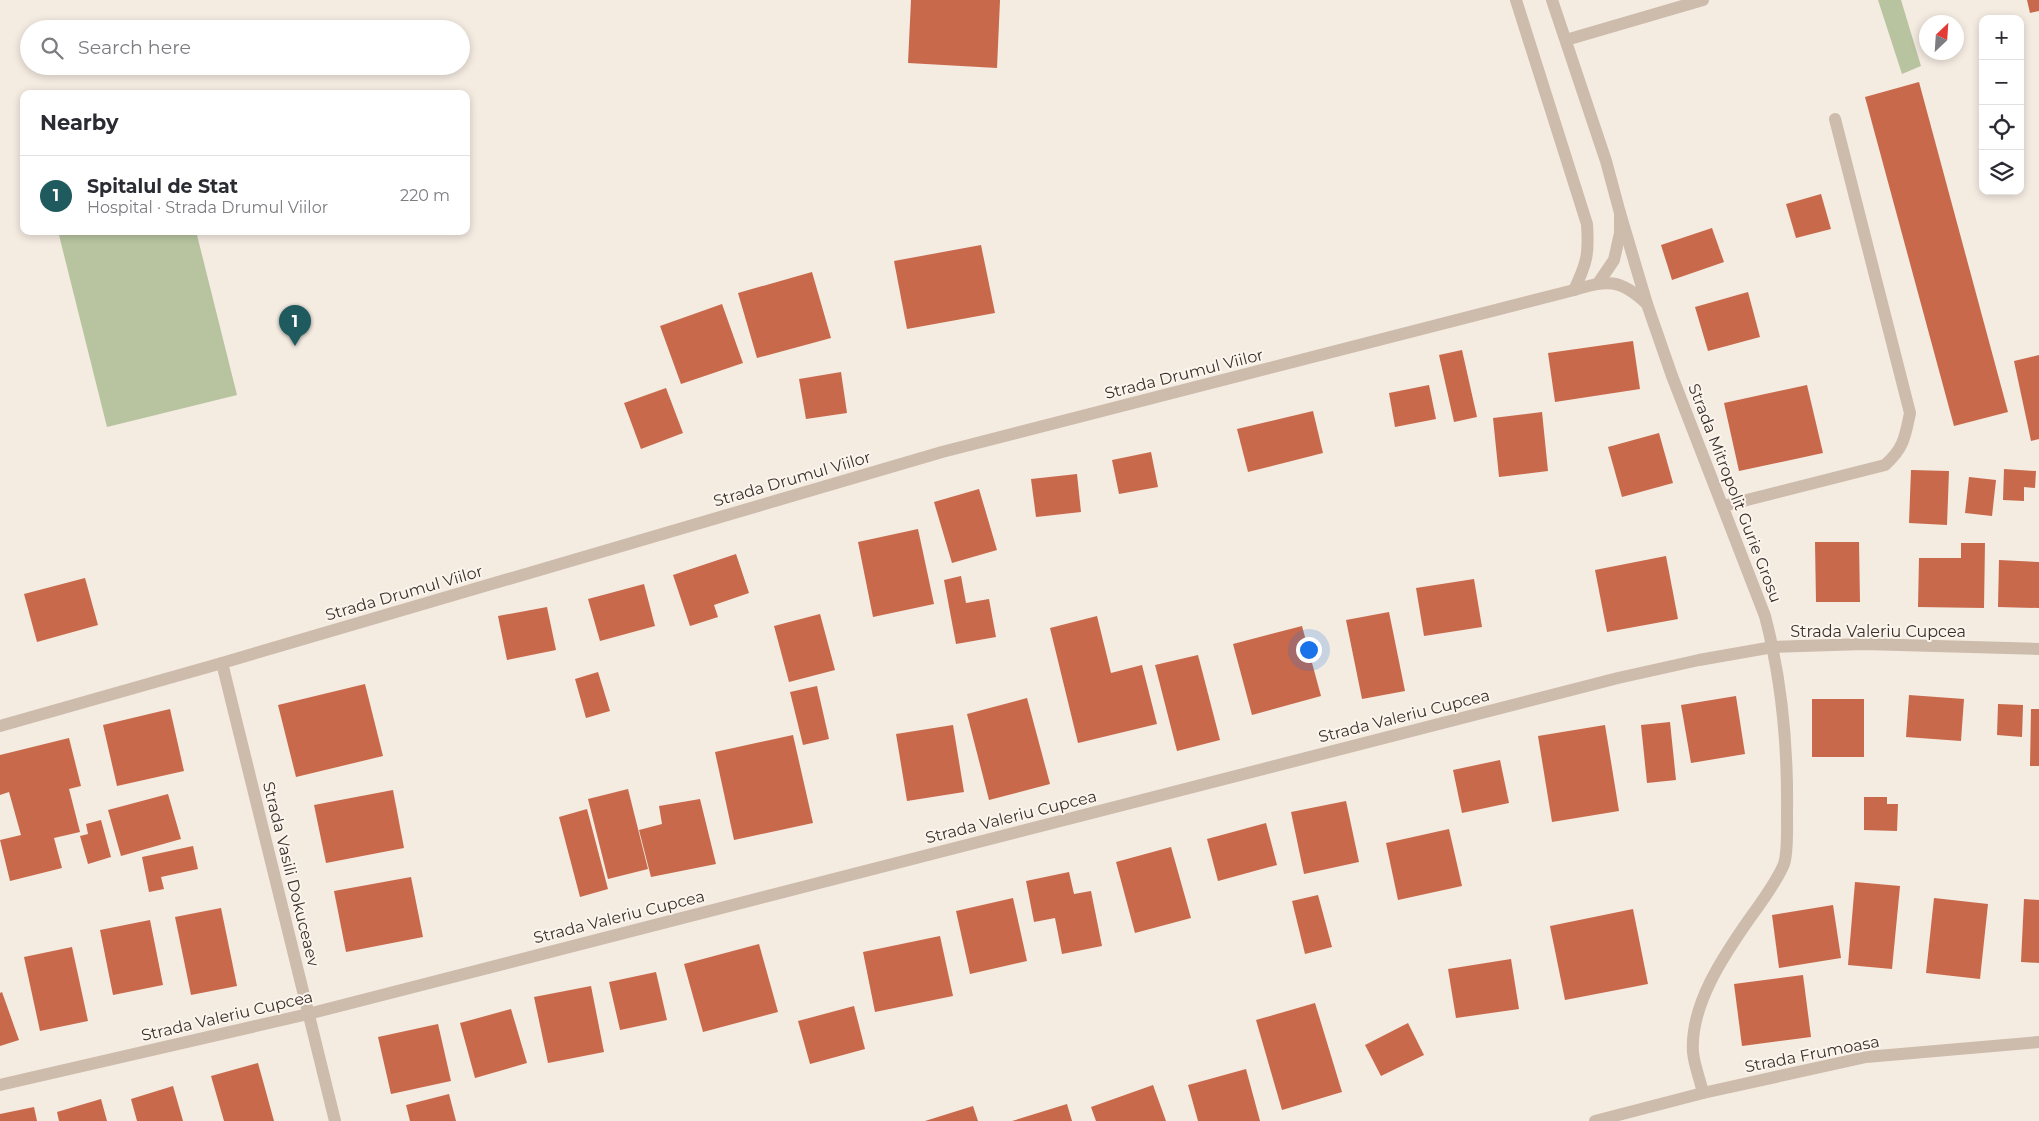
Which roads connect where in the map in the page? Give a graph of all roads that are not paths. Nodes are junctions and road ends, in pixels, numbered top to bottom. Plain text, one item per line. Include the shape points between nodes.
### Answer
1 (1516, 0) edge
2 (1552, 0) edge
3 (1703, 0) edge
4 (1566, 40) junction
5 (1835, 119) dead end
6 (1620, 214) junction
7 (1599, 282) junction
8 (1574, 290) junction
9 (1647, 304) junction
10 (1723, 506) junction
11 (1773, 647) junction
12 (2039, 649) edge
13 (222, 663) junction
14 (0, 726) edge
15 (308, 1014) junction
16 (2039, 1042) edge
17 (2016, 1043) junction
18 (2039, 1053) edge
19 (0, 1085) edge
20 (1702, 1093) junction
21 (335, 1121) edge
22 (1595, 1121) edge

1 - 8 street via 1587,224 1589,249
2 - 4 street, Strada Mitropolit Gurie Grosu
3 - 4 street
4 - 6 street, Strada Mitropolit Gurie Grosu via 1616,192
5 - 10 street via 1910,413 1905,436 1898,453 1884,465
6 - 7 street, Strada Mitropolit Gurie Grosu via 1614,260
6 - 9 street, Strada Mitropolit Gurie Grosu
7 - 8 street, Strada Drumul Viilor
7 - 9 street via 1619,284
8 - 13 street, Strada Drumul Viilor via 942,452
9 - 10 street, Strada Mitropolit Gurie Grosu
10 - 11 street, Strada Mitropolit Gurie Grosu via 1762,606
11 - 12 street, Strada Valeriu Cupcea via 1864,644
11 - 15 street, Strada Valeriu Cupcea via 1618,678
11 - 20 street, Strada Mitropolit Gurie Grosu via 1783,708 1787,772 1784,863 1708,983 1696,1020 1693,1052
13 - 14 street, Strada Drumul Viilor
13 - 15 street, Strada Vasili Dokuceaev
15 - 19 street, Strada Valeriu Cupcea
15 - 21 street, Strada Vasili Dokuceaev
16 - 17 street, Strada Frumoasa
17 - 18 street
17 - 20 street, Strada Frumoasa via 1866,1057
20 - 22 street, Strada Frumoasa

